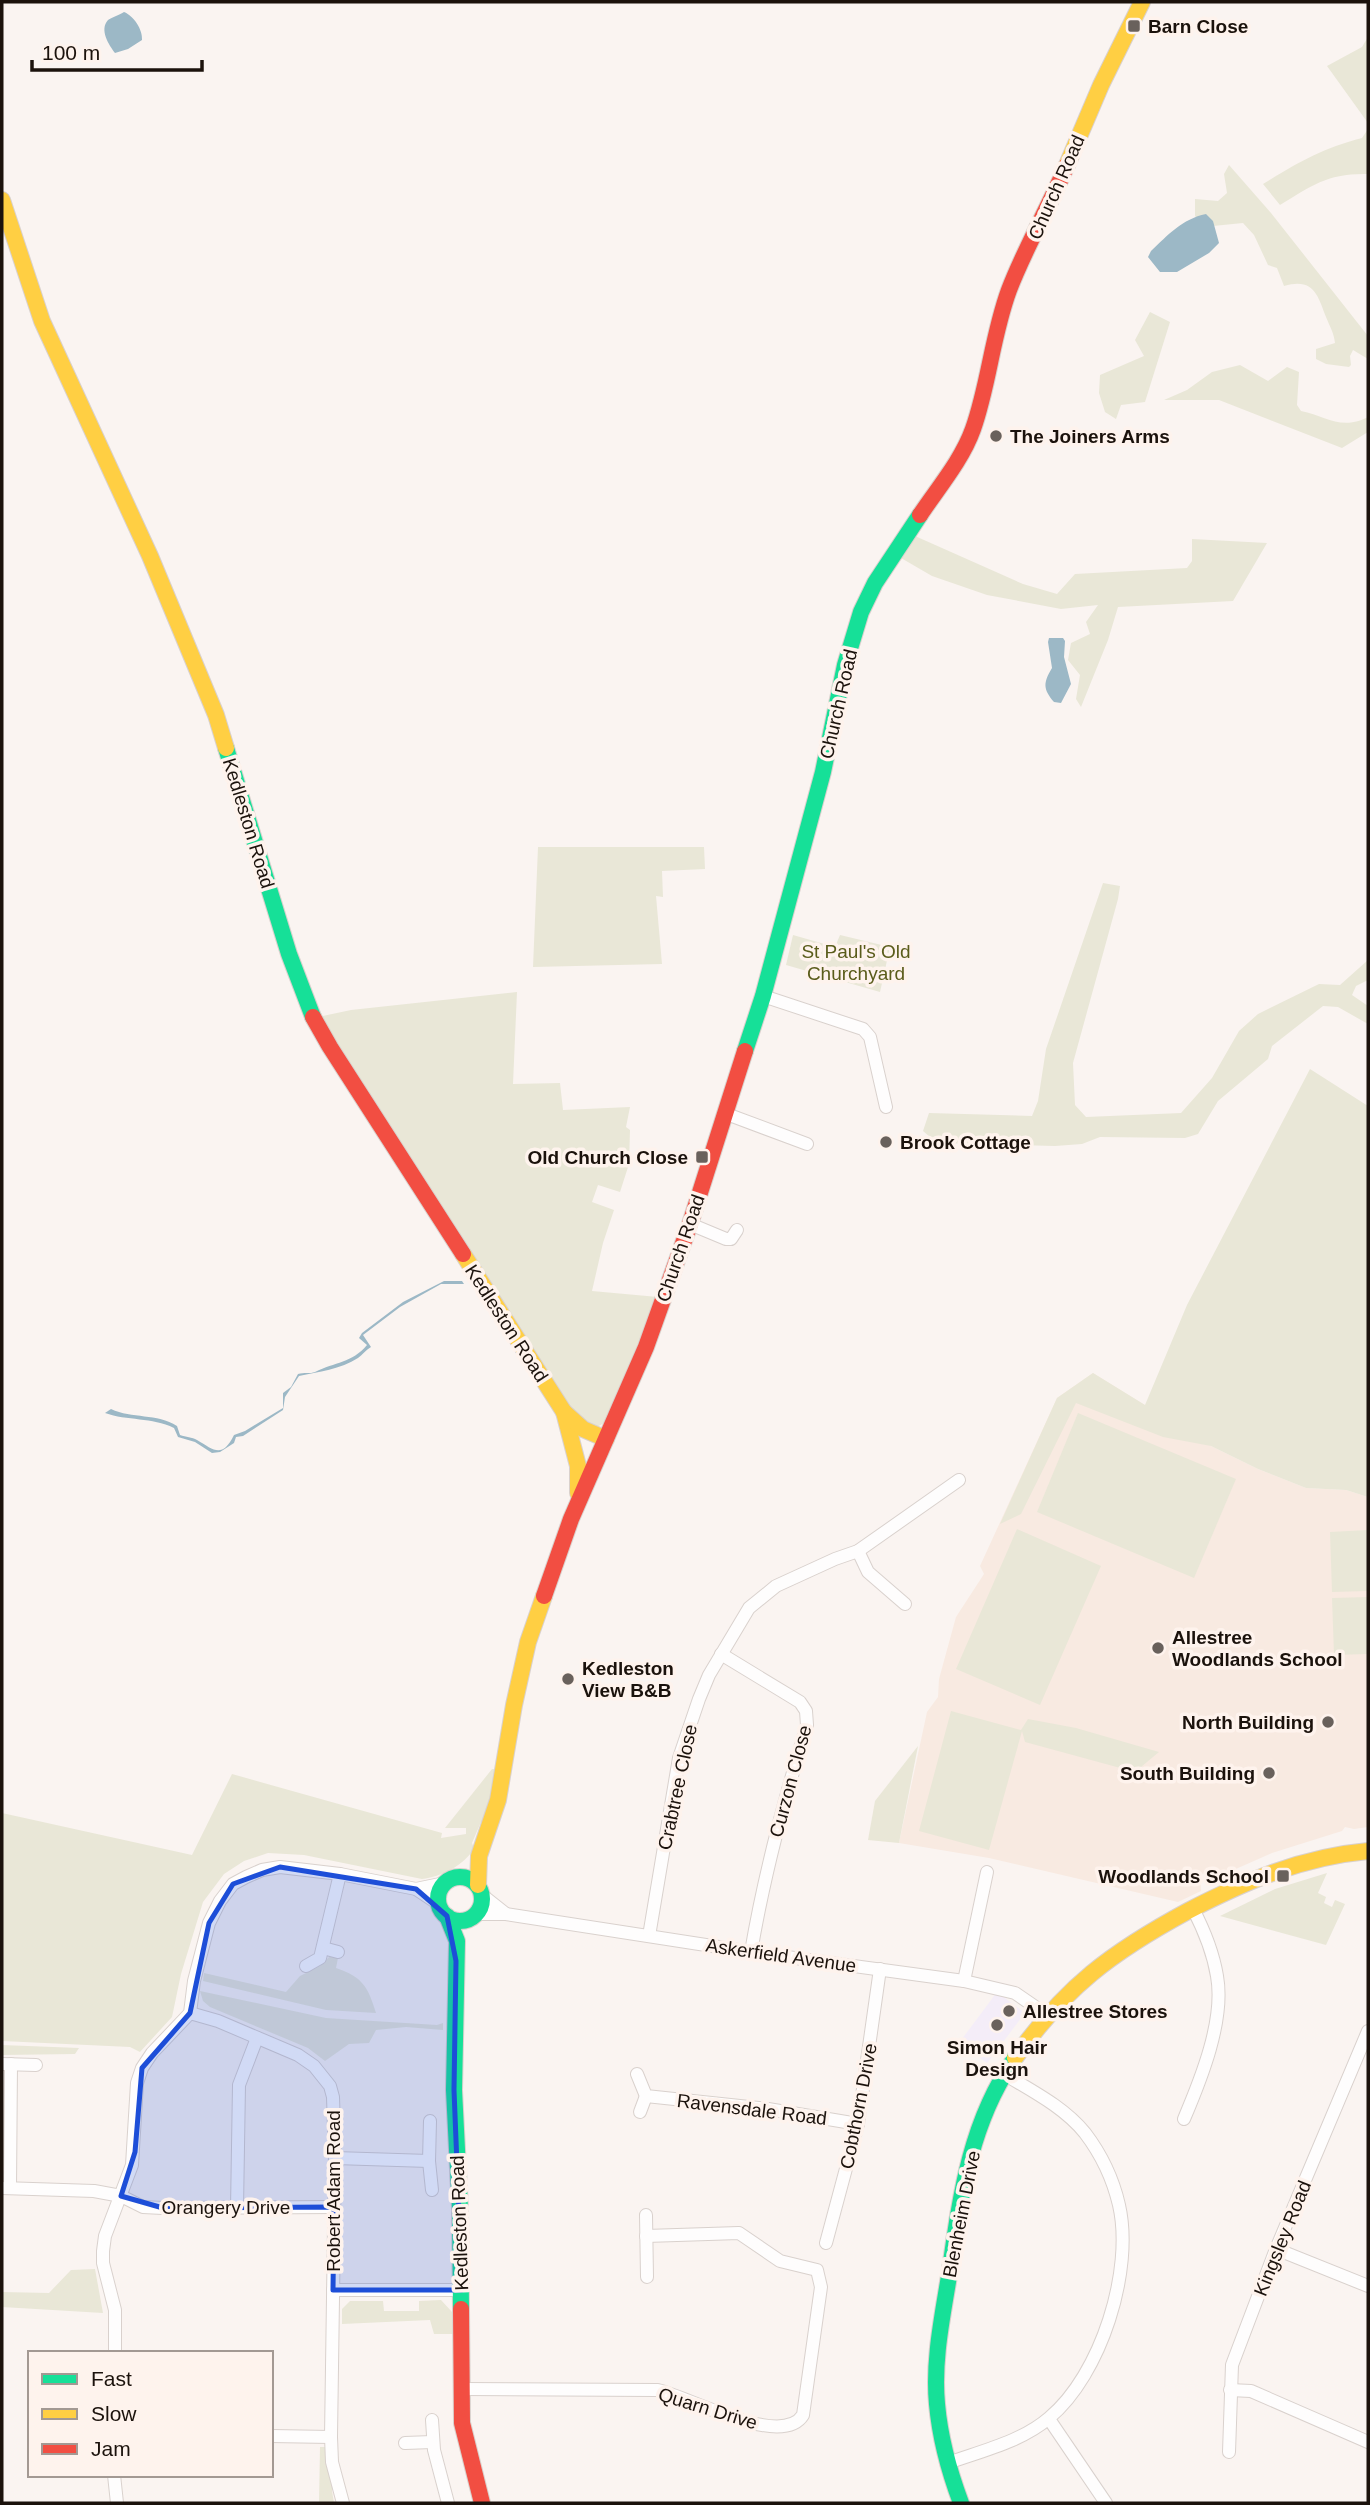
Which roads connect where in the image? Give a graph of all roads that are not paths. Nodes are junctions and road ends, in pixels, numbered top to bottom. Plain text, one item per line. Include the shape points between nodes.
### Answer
1 (1142, 2) edge
2 (2, 200) edge
3 (763, 996) junction
4 (886, 1107) dead end
5 (724, 1113) junction
6 (807, 1144) dead end
7 (690, 1224) junction
8 (737, 1230) dead end
9 (564, 1412) junction
10 (572, 1437) junction
11 (604, 1444) junction
12 (959, 1480) dead end
13 (926, 1503) junction
14 (577, 1504) junction
15 (934, 1514) dead end
16 (858, 1551) junction
17 (901, 1579) dead end
18 (891, 1590) junction
19 (905, 1604) dead end
20 (721, 1654) junction
21 (1368, 1851) edge
22 (479, 1856) junction
23 (340, 1874) junction
24 (452, 1880) junction
25 (989, 1880) dead end
26 (416, 1889) junction
27 (480, 1890) junction
28 (1193, 1909) junction
29 (443, 1910) junction
30 (506, 1914) junction
31 (473, 1916) junction
32 (649, 1936) junction
33 (457, 1941) junction
34 (323, 1948) junction
35 (338, 1952) dead end
36 (751, 1952) junction
37 (306, 1966) dead end
38 (880, 1969) junction
39 (964, 1981) junction
40 (190, 2013) junction
41 (1047, 2015) junction
42 (1368, 2031) edge
43 (257, 2038) junction
44 (6, 2064) edge
45 (36, 2064) dead end
46 (637, 2074) dead end
47 (1004, 2074) junction
48 (646, 2096) junction
49 (640, 2112) dead end
50 (1184, 2119) dead end
51 (430, 2121) dead end
52 (858, 2124) junction
53 (335, 2158) junction
54 (429, 2161) junction
55 (6, 2188) edge
56 (432, 2190) dead end
57 (121, 2196) junction
58 (334, 2207) junction
59 (237, 2208) junction
60 (646, 2215) dead end
61 (646, 2236) junction
62 (826, 2243) dead end
63 (1276, 2249) junction
64 (647, 2277) dead end
65 (1368, 2286) edge
66 (333, 2290) junction
67 (462, 2290) junction
68 (115, 2351) edge
69 (461, 2389) junction
70 (1230, 2390) junction
71 (1049, 2419) junction
72 (432, 2420) dead end
73 (273, 2436) edge
74 (331, 2437) junction
75 (432, 2442) junction
76 (1368, 2442) edge
77 (405, 2443) dead end
78 (1229, 2452) dead end
79 (947, 2462) junction
80 (114, 2477) edge
81 (117, 2503) edge
82 (343, 2503) edge
83 (448, 2503) edge
84 (482, 2503) edge
85 (961, 2503) edge
86 (1106, 2503) edge

1 - 3 street, Church Road via 1009,290 972,432 861,612
2 - 9 street, Kedleston Road via 42,321 216,715 309,1009
3 - 4 street via 863,1029 870,1037
3 - 5 street, Church Road
5 - 6 street
5 - 7 street, Church Road
7 - 8 street via 726,1239
7 - 11 street, Church Road via 646,1347
9 - 10 street, Kedleston Road
9 - 11 street, Kedleston Road
10 - 11 street
10 - 14 street, Kedleston Road via 579,1476
11 - 14 street, Kedleston Road
12 - 13 street, Crabtree Close
13 - 15 street
13 - 16 street, Crabtree Close
14 - 22 street, Kedleston Road via 528,1642 498,1800
16 - 18 street via 868,1572
16 - 20 street, Crabtree Close via 766,1592 749,1608
17 - 18 street
18 - 19 street
20 - 32 street, Crabtree Close via 699,1699 679,1758
20 - 36 street, Curzon Close via 800,1702 807,1717
21 - 28 street, Blenheim Drive via 1274,1869
22 - 24 street, Kedleston Road
22 - 27 street, Kedleston Road
23 - 26 street
23 - 34 street
23 - 40 street via 280,1867 233,1884 209,1923
24 - 26 street
24 - 27 street via 469,1879
24 - 29 street via 440,1892
25 - 39 street
26 - 29 street
27 - 30 street, Askerfield Avenue
27 - 31 street via 481,1905
28 - 41 street, Blenheim Drive via 1112,1956
28 - 50 street via 1213,1955 1218,1998 1207,2057
29 - 31 street via 461,1920
29 - 33 street, Kedleston Road
30 - 31 street, Askerfield Avenue
30 - 32 street, Askerfield Avenue
31 - 33 street, Kedleston Road
32 - 36 street, Askerfield Avenue
33 - 67 street, Kedleston Road via 454,2090
34 - 35 street
34 - 37 street via 320,1958
36 - 38 street, Askerfield Avenue
38 - 39 street, Askerfield Avenue
38 - 52 street, Cobthorn Drive
39 - 41 street, Askerfield Avenue via 1015,1993
40 - 43 street, Robert Adam Road
40 - 57 street via 142,2067 137,2083 135,2152
41 - 47 street, Blenheim Drive
42 - 63 street, Kingsley Road
43 - 53 street, Robert Adam Road via 298,2055 324,2075 333,2097
43 - 59 street via 239,2085
44 - 45 street
44 - 55 street
46 - 48 street
47 - 71 street via 1052,2104 1083,2131 1106,2168 1121,2218 1121,2266 1102,2338 1081,2381
47 - 79 street, Blenheim Drive via 973,2146 955,2234 936,2370 937,2412
48 - 49 street
48 - 52 street, Ravensdale Road
51 - 54 street
52 - 62 street, Cobthorn Drive
53 - 54 street
53 - 58 street, Robert Adam Road
54 - 56 street
55 - 57 street, Orangery Drive
57 - 59 street, Orangery Drive via 143,2207
57 - 68 street via 103,2252 115,2310
58 - 59 street, Orangery Drive
58 - 66 street, Robert Adam Road
60 - 61 street
61 - 64 street
61 - 69 street, Quarn Drive via 739,2233 779,2261 817,2270 821,2287 803,2415 794,2424 746,2422 659,2390
63 - 65 street
63 - 70 street, Kingsley Road via 1232,2365
66 - 67 street, Robert Adam Road
66 - 74 street, Robert Adam Road
67 - 69 street, Kedleston Road
69 - 84 street, Kedleston Road via 465,2439
70 - 76 street via 1251,2391
70 - 78 street, Kingsley Road
71 - 79 street via 1022,2435
71 - 86 street
72 - 75 street
73 - 74 street
74 - 82 street, Robert Adam Road
75 - 77 street
75 - 83 street
79 - 85 street, Blenheim Drive
80 - 81 street

